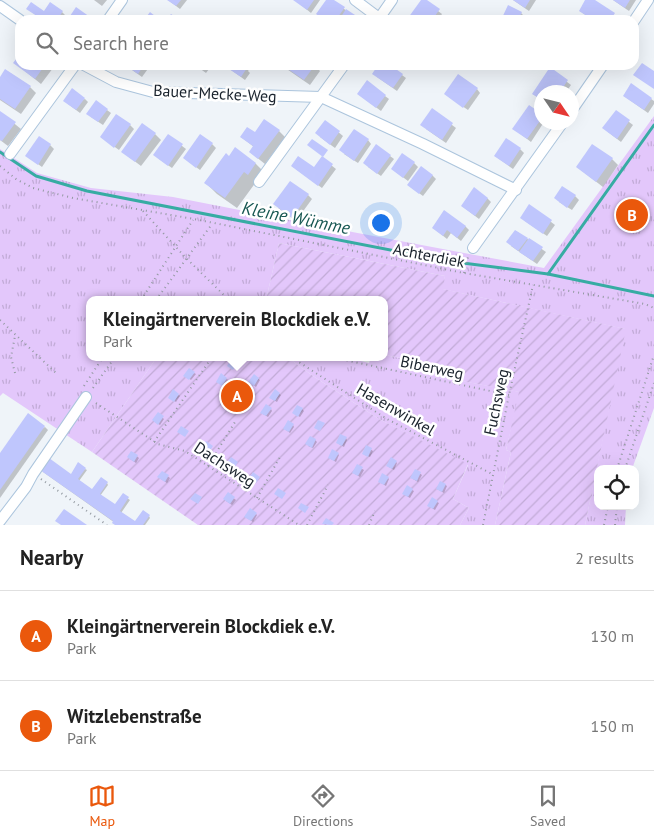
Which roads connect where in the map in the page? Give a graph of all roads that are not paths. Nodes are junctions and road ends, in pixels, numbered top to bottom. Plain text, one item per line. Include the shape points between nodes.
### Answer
1 (122, 0) edge
2 (355, 0) edge
3 (392, 0) edge
4 (648, 0) edge
5 (0, 6) edge
6 (112, 15) edge
7 (373, 15) edge
8 (381, 15) edge
9 (638, 15) edge
10 (15, 16) edge
11 (71, 70) edge
12 (93, 70) edge
13 (340, 70) edge
14 (600, 70) edge
15 (321, 97) junction
16 (579, 100) edge
17 (557, 130) edge
18 (7, 158) road end
19 (259, 182) dead end
20 (516, 190) junction
21 (473, 248) dead end
22 (83, 395) road end
23 (0, 521) edge

1 - 6 street
2 - 7 street
3 - 8 street
4 - 9 street
5 - 10 street
11 - 18 street
12 - 15 street, Bauer-Mecke-Weg via 116,82 153,92
13 - 15 street
14 - 16 street
15 - 19 street
15 - 20 street, Bauer-Mecke-Weg
17 - 20 street
20 - 21 street
22 - 23 street via 26,487

